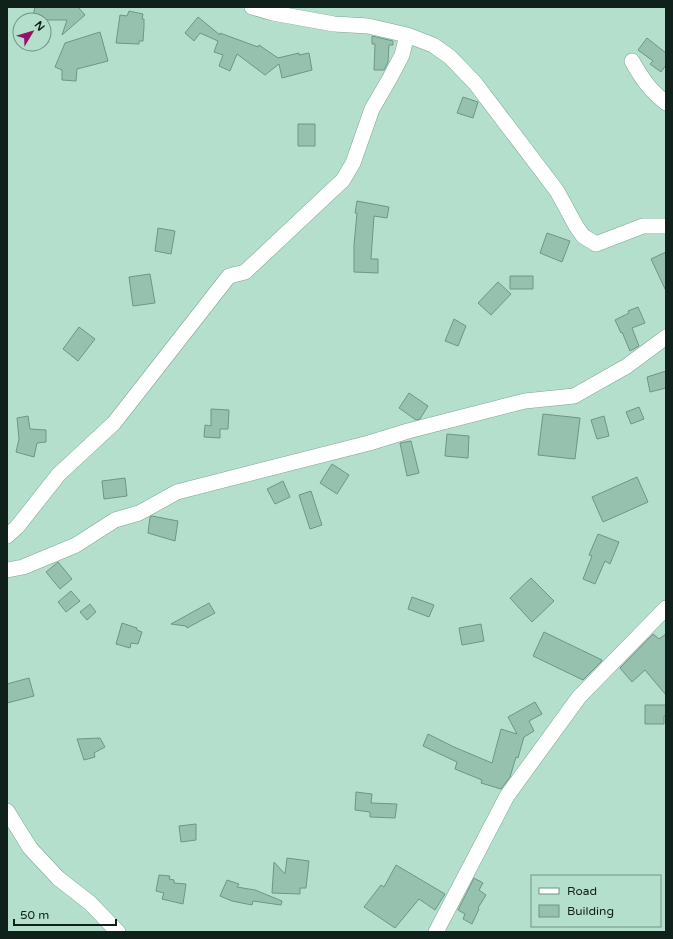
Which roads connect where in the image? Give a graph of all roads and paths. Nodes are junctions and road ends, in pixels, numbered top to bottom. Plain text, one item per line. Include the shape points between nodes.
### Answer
1 (252, 7) edge
2 (407, 35) junction
3 (632, 61) dead end
4 (666, 103) edge
5 (666, 226) edge
6 (666, 337) edge
7 (7, 536) edge
8 (7, 570) edge
9 (666, 608) edge
10 (7, 811) edge
11 (118, 932) edge
12 (436, 932) edge

1 - 2 street via 273,13 334,24 368,26
2 - 5 street via 433,45 450,57 475,83 557,190 583,236 596,244 643,226
2 - 7 street via 402,55 372,109 353,163 343,180 245,272 229,276 114,423 59,474
3 - 4 street via 653,93
6 - 8 street via 627,366 574,396 525,401 177,492 139,513 114,520 76,545 23,567
9 - 12 street via 579,697 506,796
10 - 11 street via 30,848 58,878 90,903

